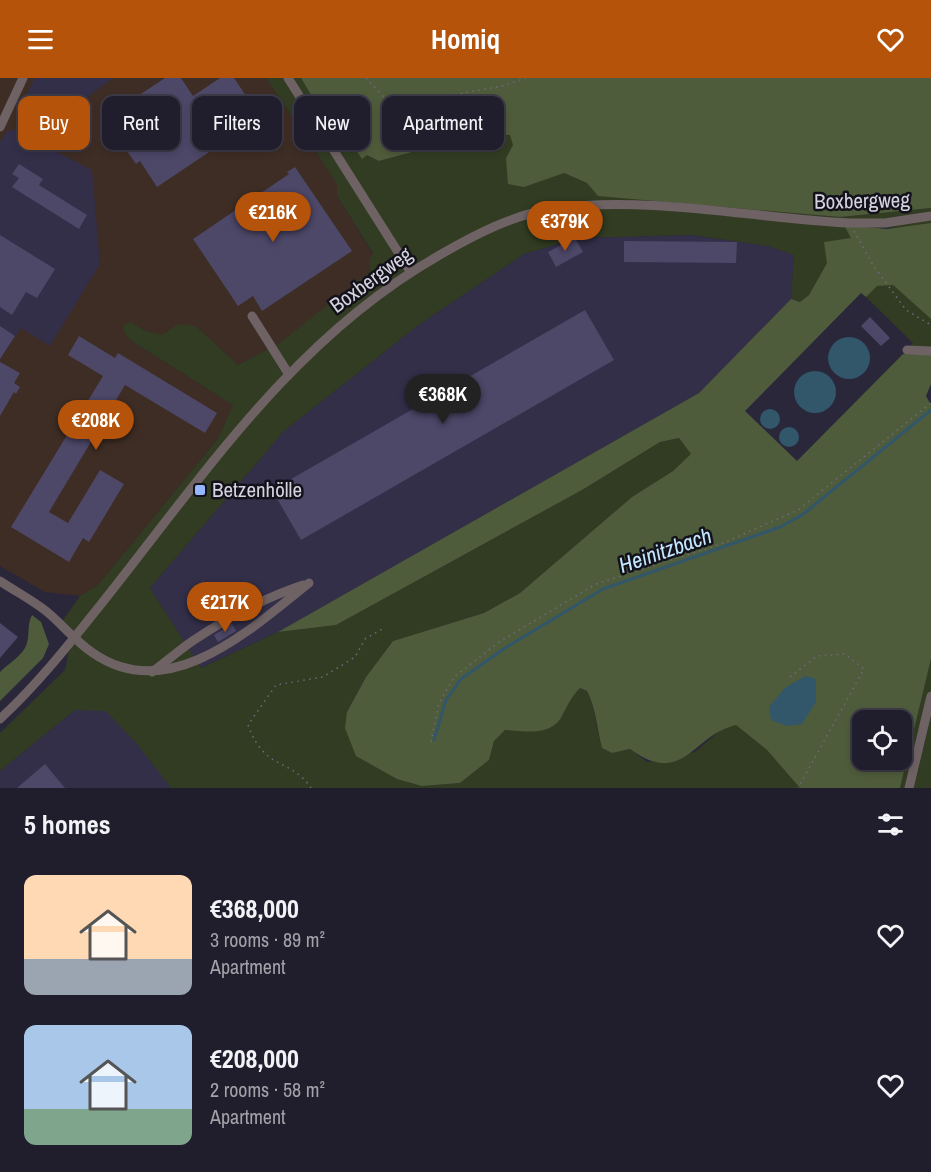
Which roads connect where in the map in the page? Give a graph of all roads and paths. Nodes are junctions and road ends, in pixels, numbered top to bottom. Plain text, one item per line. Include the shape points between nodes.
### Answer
1 (23, 78) edge
2 (288, 78) edge
3 (366, 78) edge
4 (526, 78) edge
5 (0, 127) edge
6 (931, 216) edge
7 (849, 223) junction
8 (410, 272) junction
9 (252, 316) dead end
10 (931, 325) edge
11 (907, 350) dead end
12 (931, 351) edge
13 (288, 373) junction
14 (931, 403) edge
15 (0, 581) edge
16 (382, 629) dead end
17 (74, 638) junction
18 (152, 672) junction
19 (790, 676) dead end
20 (931, 696) edge
21 (0, 719) edge
22 (431, 742) dead end
23 (311, 788) edge
24 (798, 788) edge
25 (909, 788) edge

1 - 5 street
2 - 8 street
3 - 4 path via 392,106
6 - 7 street, Boxbergweg via 885,223
7 - 8 street, Boxbergweg via 598,204 553,209 508,221
7 - 10 path via 906,310
8 - 13 street, Boxbergweg via 365,303
9 - 13 street
11 - 12 street
13 - 17 street, Boxbergweg
14 - 22 path via 798,510 721,544 596,585 499,642 454,677 439,703
15 - 17 street via 44,609
16 - 23 path via 365,639 355,657 323,677 276,685 248,725 255,744 270,760 294,772
17 - 18 street via 95,655 123,667
17 - 21 street, Boxbergweg
18 - 18 street via 184,666 204,656 251,627 309,583 242,612 192,641
19 - 24 path via 818,656 845,654 864,669
20 - 25 street

